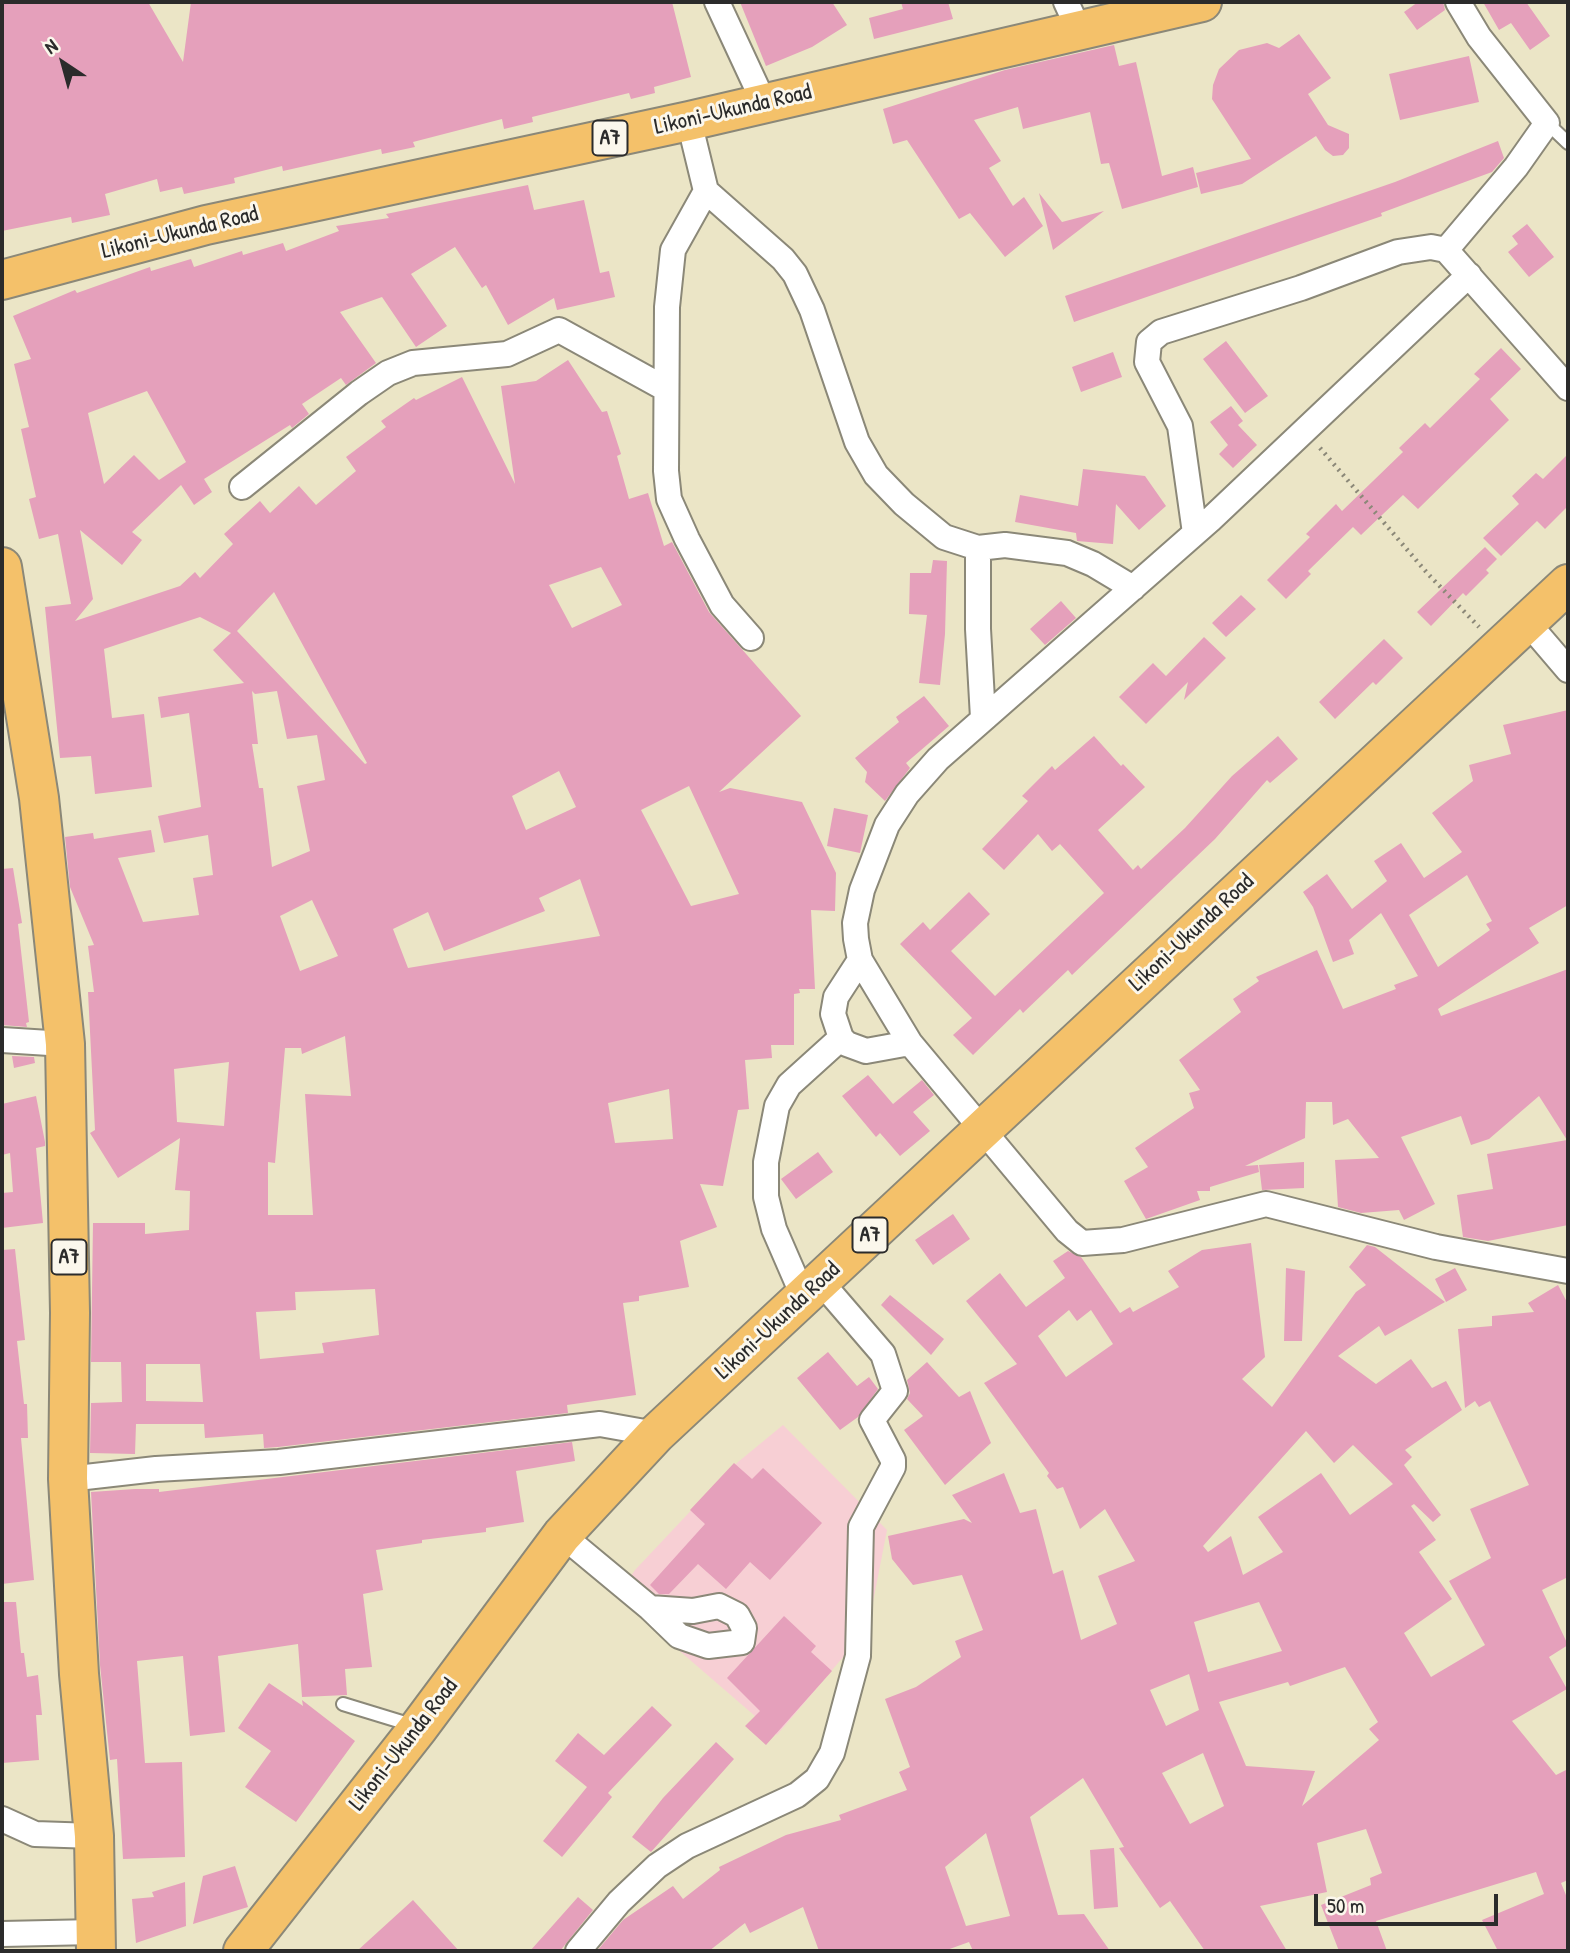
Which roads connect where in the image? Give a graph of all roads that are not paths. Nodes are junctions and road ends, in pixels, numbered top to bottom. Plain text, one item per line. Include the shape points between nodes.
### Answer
1 (717, 2) edge
2 (1202, 2) edge
3 (1458, 2) edge
4 (1072, 16) edge
5 (764, 103) junction
6 (689, 121) junction
7 (1547, 123) junction
8 (1568, 143) edge
9 (706, 191) junction
10 (1446, 250) junction
11 (8, 275) edge
12 (1469, 275) junction
13 (666, 388) junction
14 (1568, 388) edge
15 (242, 488) dead end
16 (1195, 533) junction
17 (978, 548) junction
18 (1568, 584) edge
19 (1133, 588) junction
20 (3, 590) edge
21 (1527, 621) junction
22 (751, 638) dead end
23 (1568, 670) edge
24 (983, 718) junction
25 (860, 960) junction
26 (841, 1038) junction
27 (2, 1040) edge
28 (910, 1043) junction
29 (65, 1044) junction
30 (982, 1129) junction
31 (1568, 1271) edge
32 (812, 1290) junction
33 (656, 1434) junction
34 (68, 1479) junction
35 (562, 1535) junction
36 (650, 1608) dead end
37 (343, 1704) dead end
38 (419, 1727) junction
39 (2, 1819) edge
40 (94, 1836) junction
41 (2, 1934) edge
42 (96, 1942) edge
43 (243, 1951) edge
44 (578, 1951) edge

1 - 5 street
2 - 4 highway, Likoni-Ukunda Road / A7
3 - 7 street via 1479,37
4 - 5 highway, Likoni-Ukunda Road / A7
5 - 6 highway, Likoni-Ukunda Road / A7
6 - 9 street
6 - 11 highway, Likoni-Ukunda Road / A7 via 206,225
7 - 8 lane
7 - 10 street
9 - 13 street via 673,250
9 - 17 street via 795,274 857,442 876,475 944,537
10 - 12 street
10 - 16 street via 1414,247 1161,332 1149,342 1147,362 1184,442
12 - 14 street
12 - 16 street
13 - 15 street via 559,330 508,354 413,363 359,393
13 - 22 street via 669,499 722,605
16 - 19 street
17 - 19 street via 1005,545 1067,553
17 - 24 street
18 - 21 highway, Likoni-Ukunda Road / A7
19 - 24 street
20 - 29 highway, A7 via 39,798
21 - 23 street
21 - 30 highway, Likoni-Ukunda Road / A7
24 - 25 street via 938,759 887,825 859,901 855,923
25 - 26 street via 836,998 833,1014
25 - 28 street
26 - 28 street via 866,1051
26 - 32 street via 789,1085 777,1106 766,1161 766,1197 774,1230
27 - 29 street
28 - 30 street
29 - 34 highway, A7
30 - 31 street via 1082,1243 1123,1240 1266,1204 1436,1247
30 - 32 highway, Likoni-Ukunda Road / A7
32 - 33 highway, Likoni-Ukunda Road / A7
32 - 44 street via 883,1354 895,1391 872,1420 893,1467 861,1527 858,1656 832,1753 817,1779 797,1795 687,1846 657,1866
33 - 34 street via 600,1424 279,1462
33 - 35 highway, Likoni-Ukunda Road / A7
34 - 40 highway, A7
35 - 36 street
35 - 38 highway, Likoni-Ukunda Road / A7
37 - 38 lane
38 - 43 highway, Likoni-Ukunda Road / A7
39 - 40 street via 35,1835
40 - 42 highway, A7
41 - 42 street

